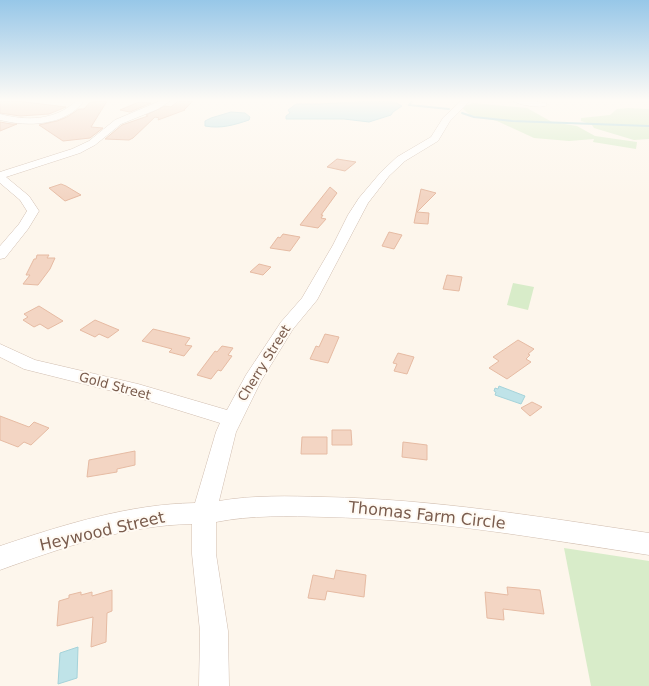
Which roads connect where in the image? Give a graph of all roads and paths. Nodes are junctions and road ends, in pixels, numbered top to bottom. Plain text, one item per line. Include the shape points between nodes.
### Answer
1 (104, 133) edge
2 (437, 133) edge
3 (72, 143) dead end
4 (58, 157) junction
5 (0, 176) edge
6 (0, 255) edge
7 (0, 350) edge
8 (232, 419) junction
9 (205, 513) junction
10 (649, 544) edge
11 (0, 558) edge
12 (214, 686) edge

1 - 4 street via 88,146
2 - 8 street, Cherry Street via 435,139 401,159 363,201 309,300 287,326 252,380
3 - 4 street via 54,153
4 - 5 street
5 - 6 street via 25,198 33,211
7 - 8 street, Gold Street via 30,364 138,391
8 - 9 street, Cherry Street via 220,451
9 - 10 street, Thomas Farm Circle via 240,508 362,507 460,516
9 - 11 street, Heywood Street via 151,517 83,532
9 - 12 street, Cherry Street via 204,554 214,631

